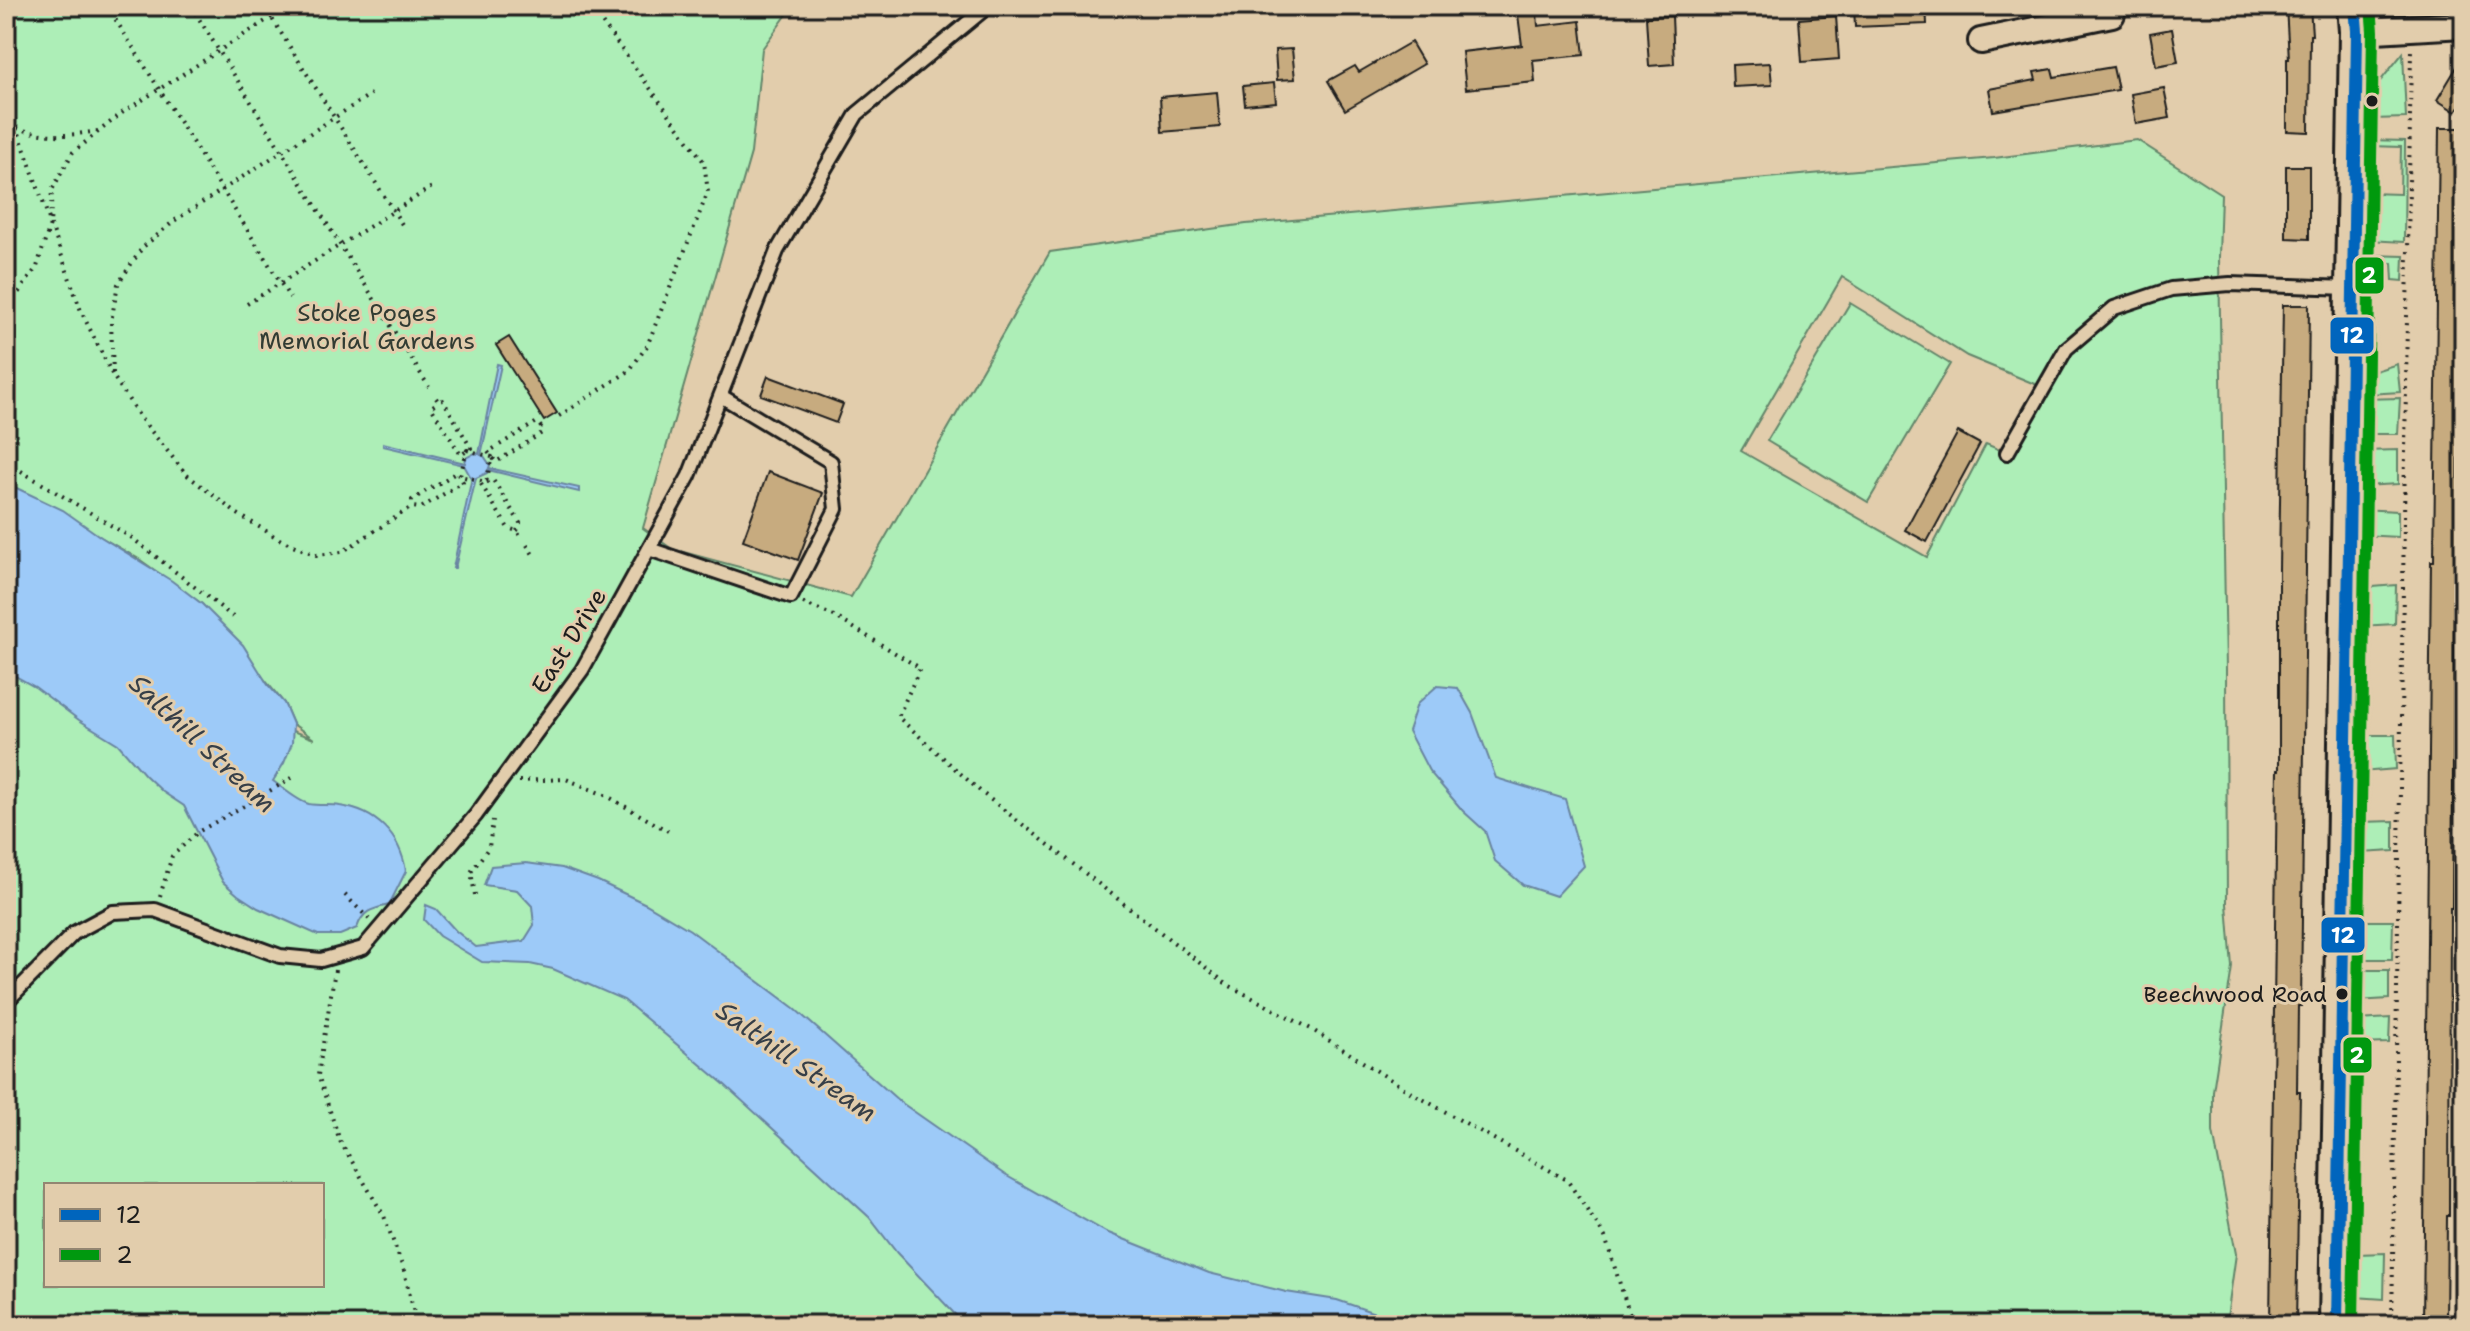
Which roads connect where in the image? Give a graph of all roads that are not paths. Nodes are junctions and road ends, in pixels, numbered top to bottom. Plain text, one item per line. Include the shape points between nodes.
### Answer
1 (988, 6) edge
2 (2112, 18) edge
3 (2356, 18) edge
4 (2464, 25) edge
5 (1995, 44) dead end
6 (2352, 289) junction
7 (721, 396) junction
8 (2007, 453) dead end
9 (649, 549) junction
10 (6, 1002) edge
11 (2337, 1325) edge

1 - 7 lane, East Drive via 857,114 777,251
2 - 5 street
3 - 4 street via 2411,28
3 - 6 street
6 - 8 lane via 2230,284 2171,289 2114,308 2066,349
6 - 11 street
7 - 9 lane, East Drive via 689,476
7 - 9 lane via 831,462 836,509 791,597
9 - 10 lane, East Drive via 582,670 476,815 363,948 321,960 280,956 155,910 113,912 74,933

